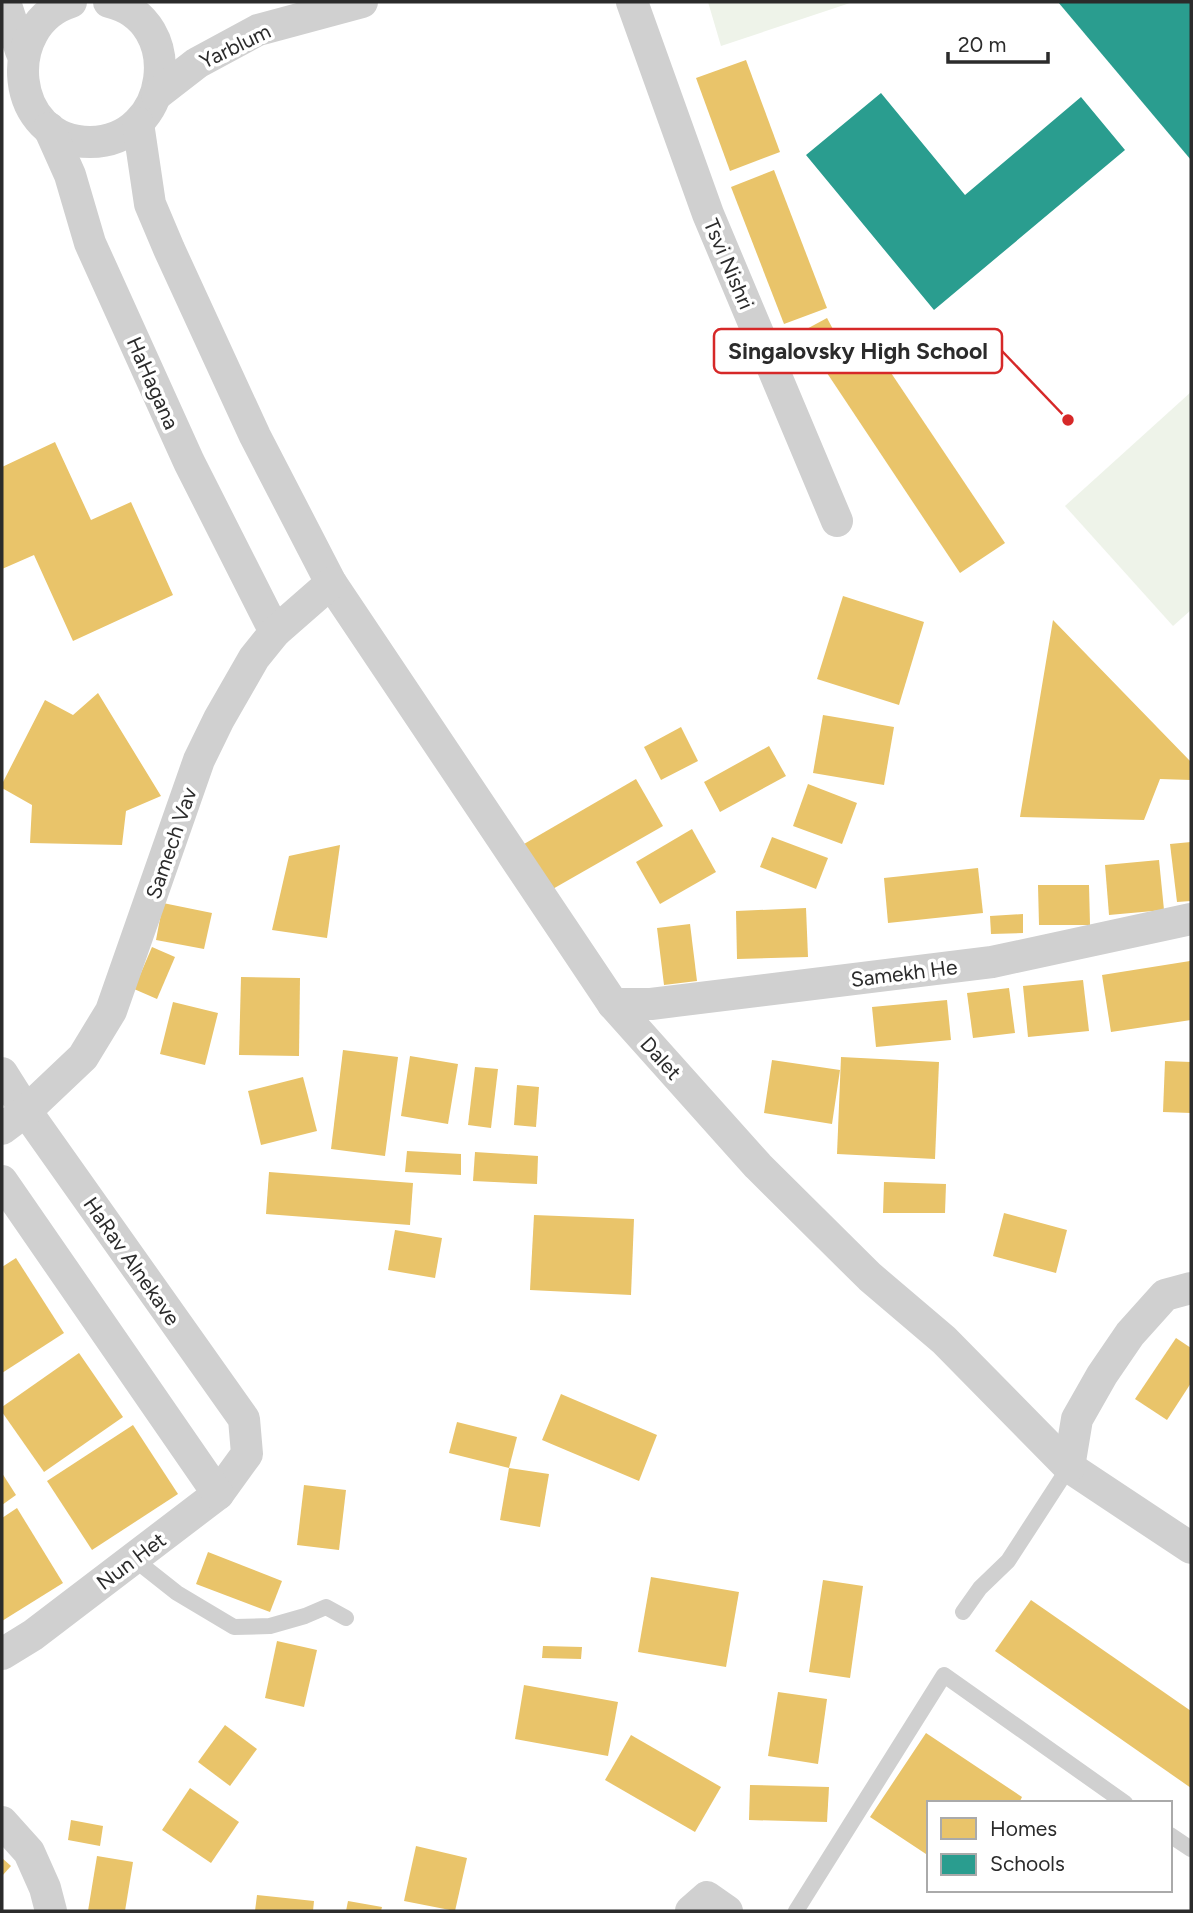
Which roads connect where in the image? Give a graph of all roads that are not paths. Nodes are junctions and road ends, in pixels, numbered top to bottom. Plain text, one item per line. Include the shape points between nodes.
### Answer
1 (5, 2) edge
2 (71, 2) edge
3 (115, 2) edge
4 (362, 2) edge
5 (632, 2) edge
6 (21, 51) junction
7 (157, 94) junction
8 (138, 123) junction
9 (48, 128) junction
10 (837, 521) dead end
11 (331, 583) junction
12 (275, 632) junction
13 (1191, 919) edge
14 (613, 1004) junction
15 (2, 1073) edge
16 (14, 1120) edge
17 (2, 1181) edge
18 (1191, 1288) edge
19 (247, 1454) joint
20 (1069, 1467) junction
21 (218, 1493) junction
22 (1191, 1548) edge
23 (134, 1559) junction
24 (963, 1612) dead end
25 (346, 1618) dead end
26 (2, 1654) edge
27 (1122, 1801) edge
28 (2, 1822) edge
29 (1172, 1836) edge
30 (1191, 1849) edge
31 (51, 1911) edge
32 (796, 1911) edge

1 - 6 street
2 - 6 street via 45,15 30,31
3 - 7 street via 149,30 159,51
4 - 7 street, Yarblum via 258,30 197,63
5 - 10 street, Tsvi Nishri via 708,214
6 - 9 street, HaHagana via 22,94
7 - 8 street
8 - 9 street via 109,139 89,142
8 - 11 street via 150,204 255,436
9 - 12 street, HaHagana via 70,175 101,268 189,462
11 - 12 street, Samech Vav
11 - 14 street, Dalet
12 - 16 street, Samech Vav via 254,658 199,760 111,1011 83,1057
13 - 14 street, Samekh He via 992,962 651,1004
14 - 20 street, Dalet via 758,1166 870,1277 944,1340
15 - 16 street, HaRav Alnekave
16 - 19 street, HaRav Alnekave via 244,1419
17 - 21 street
18 - 20 street via 1165,1295 1102,1375 1077,1419
19 - 21 street, Nun Het
20 - 22 street
20 - 24 lane via 1008,1561
21 - 23 street, Nun Het
23 - 25 lane via 177,1593 234,1627 270,1626 326,1607
23 - 26 street, Nun Het
27 - 32 lane via 944,1675
28 - 31 street via 29,1852
29 - 30 lane

